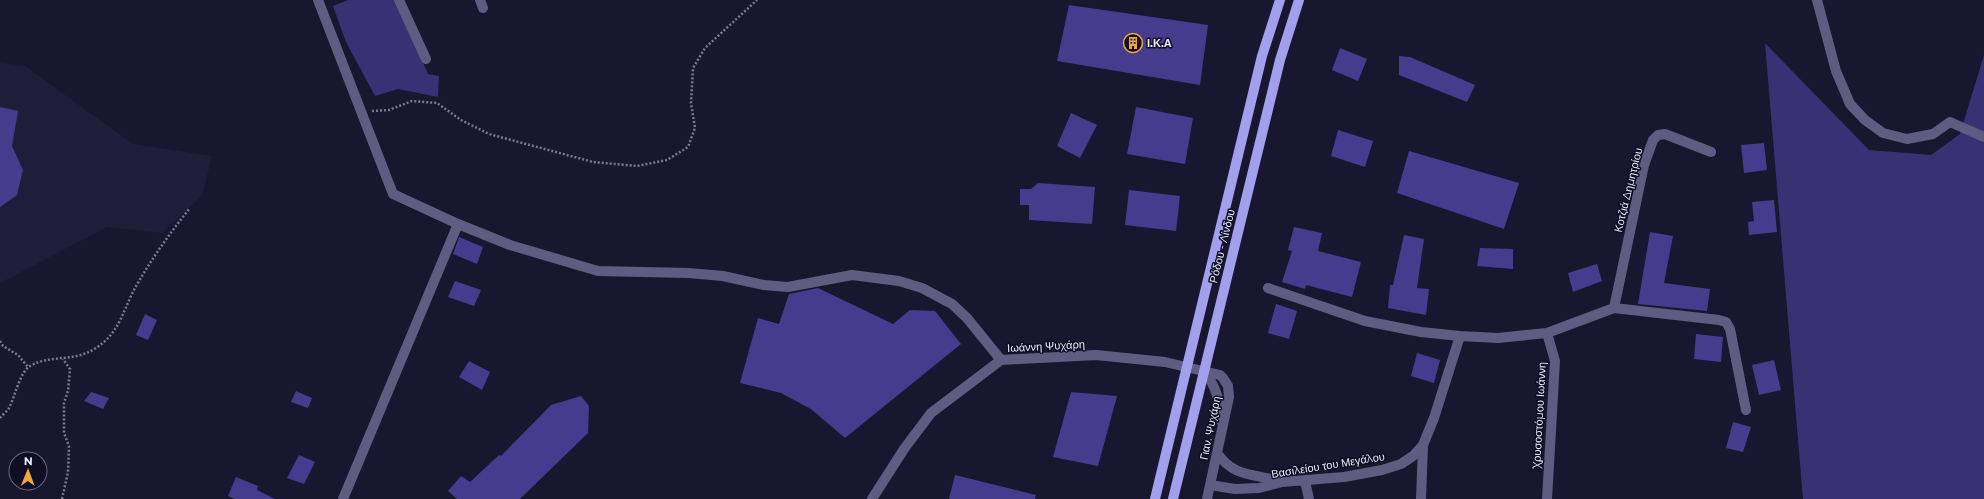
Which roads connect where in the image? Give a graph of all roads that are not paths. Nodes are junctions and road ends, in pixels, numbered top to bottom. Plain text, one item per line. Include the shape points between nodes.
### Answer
1 (318, 0) edge
2 (399, 0) edge
3 (1280, 0) edge
4 (1299, 0) edge
5 (1817, 0) edge
6 (426, 59) dead end
7 (1984, 137) edge
8 (1711, 152) dead end
9 (458, 224) junction
10 (1268, 288) dead end
11 (1614, 308) junction
12 (1547, 332) junction
13 (1460, 336) junction
14 (1002, 360) junction
15 (1187, 366) junction
16 (1204, 371) junction
17 (1746, 410) dead end
18 (1423, 445) junction
19 (1217, 454) junction
20 (1305, 481) junction
21 (1282, 482) junction
22 (1210, 485) junction
23 (344, 499) edge
24 (872, 499) edge
25 (1155, 499) edge
26 (1173, 499) edge
27 (1207, 499) edge
28 (1309, 499) edge
29 (1421, 499) edge
30 (1547, 499) edge

1 - 9 street via 393,194
2 - 6 street
3 - 15 main road, Ρόδου - Λίνδου via 1262,56
4 - 16 main road, Ρόδου - Λίνδου via 1280,60
5 - 7 street via 1836,71 1850,104 1865,120 1883,133 1907,139 1933,134 1950,122
8 - 11 street, Κοτζιά Δημητρίου via 1665,134 1658,135 1653,140 1644,165
9 - 14 street via 510,245 598,270 723,276 764,285 788,287 852,275 899,281 922,288 952,304
9 - 23 street
10 - 13 street via 1365,320 1421,332
11 - 12 street
11 - 17 street via 1726,322 1730,329
12 - 13 street via 1498,338
12 - 30 street, Χρυσοστόμου Ιωάννη via 1555,361
13 - 18 street, Βασιλείου του Μεγάλου
14 - 15 street, Ιωάννη Ψυχάρη via 1096,355
14 - 24 street, Ιωάννη Ψυχάρη via 931,413
15 - 16 street
15 - 25 main road, Ρόδου - Λίνδου
16 - 19 street, Γιαν. Ψυχάρη via 1218,393 1221,436
16 - 26 main road, Ρόδου - Λίνδου
18 - 20 street, Βασιλείου του Μεγάλου via 1401,464 1382,470
18 - 29 street
19 - 21 street via 1238,472
19 - 22 street, Γιαν. Ψυχάρη
20 - 21 street, Βασιλείου του Μεγάλου
20 - 28 street
21 - 22 street, Βασιλείου του Μεγάλου via 1270,487 1247,489
22 - 27 street, Γιαν. Ψυχάρη

